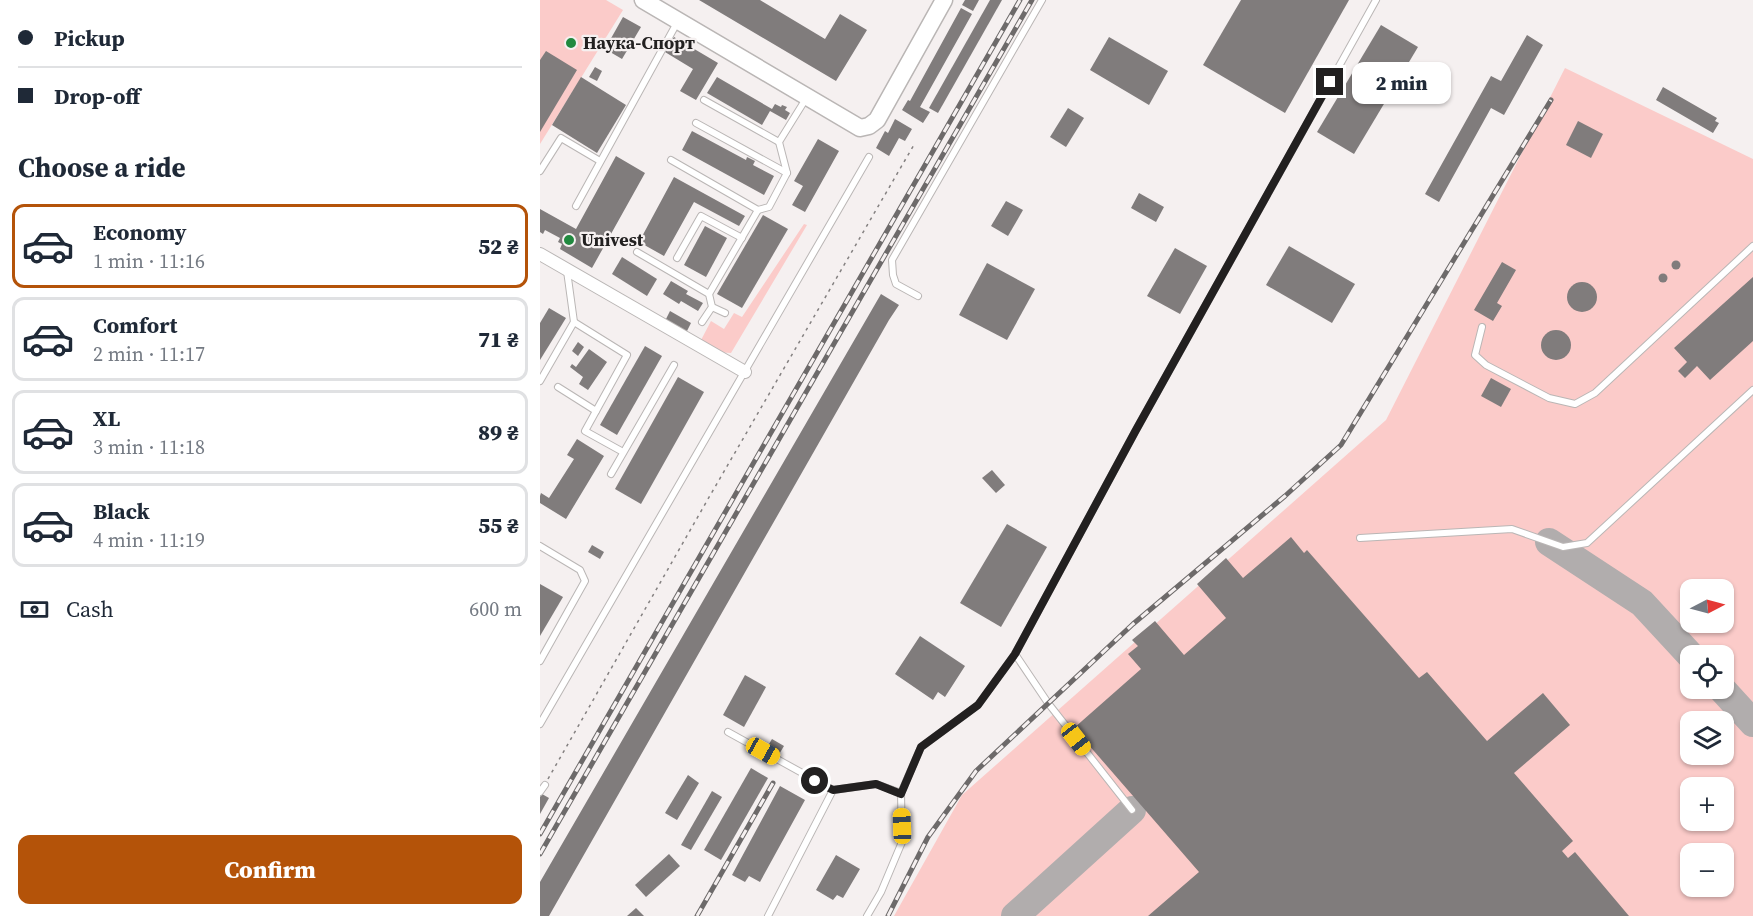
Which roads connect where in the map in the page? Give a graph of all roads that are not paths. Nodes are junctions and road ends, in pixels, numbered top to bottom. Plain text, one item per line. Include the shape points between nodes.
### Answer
1 (643, 0) edge
2 (944, 0) edge
3 (1042, 0) edge
4 (1376, 0) edge
5 (678, 21) junction
6 (807, 97) junction
7 (704, 100) dead end
8 (696, 123) dead end
9 (779, 142) junction
10 (869, 157) dead end
11 (671, 160) dead end
12 (600, 161) junction
13 (540, 171) edge
14 (787, 173) junction
15 (576, 206) dead end
16 (758, 210) junction
17 (742, 238) junction
18 (1753, 246) edge
19 (637, 252) dead end
20 (540, 254) edge
21 (677, 258) dead end
22 (567, 270) junction
23 (709, 294) junction
24 (918, 296) dead end
25 (712, 307) junction
26 (725, 314) dead end
27 (574, 322) junction
28 (702, 322) dead end
29 (1482, 327) dead end
30 (674, 365) dead end
31 (745, 372) junction
32 (540, 381) edge
33 (558, 387) dead end
34 (1753, 390) edge
35 (596, 411) junction
36 (623, 452) junction
37 (611, 474) dead end
38 (1360, 538) dead end
39 (540, 546) edge
40 (1015, 654) junction
41 (540, 661) edge
42 (540, 724) edge
43 (728, 732) dead end
44 (545, 785) road end
45 (833, 790) junction
46 (540, 792) edge
47 (901, 794) junction
48 (1132, 810) dead end
49 (768, 916) edge
50 (867, 916) edge

1 - 5 street
2 - 6 street via 878,120 860,128
3 - 24 lane via 892,260 896,284
4 - 40 lane via 1141,419
5 - 6 street
5 - 12 lane
6 - 9 lane
7 - 9 lane
8 - 14 lane
9 - 14 lane
10 - 31 lane
11 - 16 lane
12 - 13 lane via 561,138
12 - 15 lane
14 - 16 lane via 769,207
16 - 17 lane
17 - 21 lane via 701,216
17 - 23 lane
18 - 29 lane via 1595,393 1575,404 1549,398 1486,365 1475,355
19 - 23 lane
20 - 22 street
22 - 27 lane
22 - 31 street
23 - 25 lane
25 - 26 lane
25 - 28 lane
27 - 32 lane
27 - 35 lane via 627,355
30 - 36 lane
31 - 42 lane
33 - 35 lane
34 - 38 lane via 1587,543 1563,547 1512,529
35 - 36 lane via 585,431
36 - 37 lane
39 - 41 lane via 580,570 585,581
40 - 47 lane via 978,705 921,747
40 - 48 lane
43 - 45 lane
44 - 46 lane
45 - 47 lane via 876,784
45 - 49 lane
47 - 50 lane via 902,842

